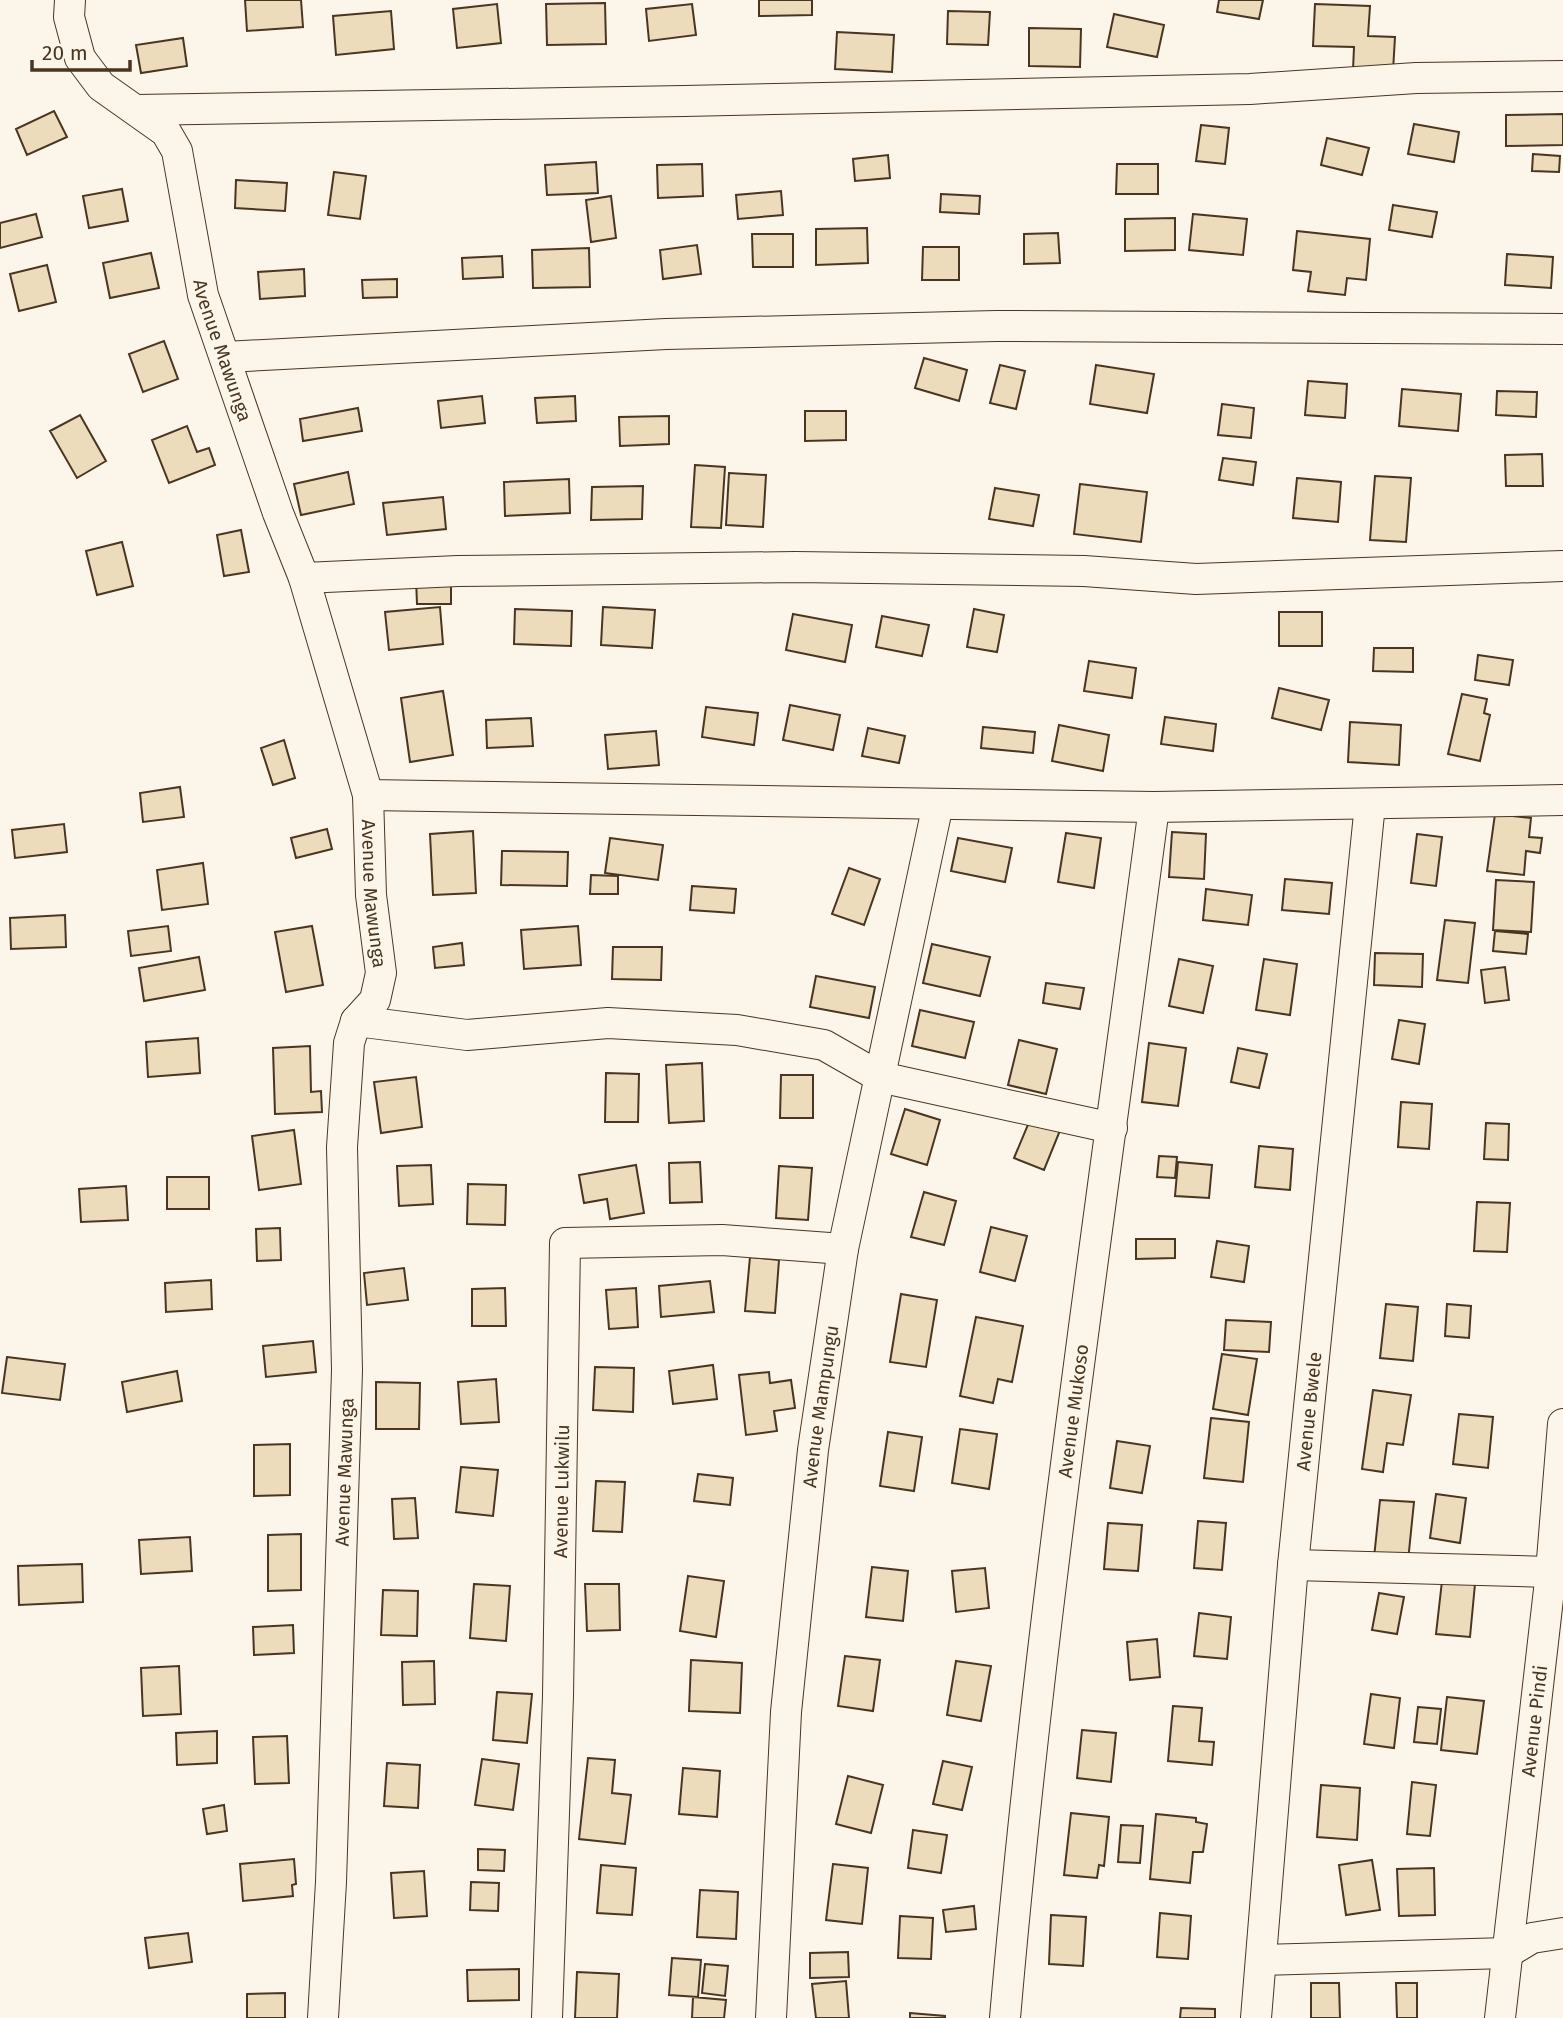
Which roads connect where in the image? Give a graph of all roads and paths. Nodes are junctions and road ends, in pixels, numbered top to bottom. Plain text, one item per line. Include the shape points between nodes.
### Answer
1 (70, 0) edge
2 (1563, 76) edge
3 (136, 110) junction
4 (1563, 329) edge
5 (225, 357) junction
6 (1563, 565) edge
7 (304, 578) junction
8 (368, 795) junction
9 (1563, 800) edge
10 (939, 804) junction
11 (1370, 804) junction
12 (1154, 807) junction
13 (356, 1021) junction
14 (880, 1077) junction
15 (1112, 1128) junction
16 (843, 1249) junction
17 (1563, 1424) edge
18 (1293, 1565) junction
19 (1551, 1572) junction
20 (1563, 1933) edge
21 (1507, 1953) junction
22 (1261, 1960) junction
23 (323, 2018) edge
24 (547, 2018) edge
25 (771, 2018) edge
26 (1005, 2018) edge
27 (1256, 2018) edge
28 (1500, 2018) edge

1 - 3 street, Avenue Mawunga via 69,17 80,58 101,86
2 - 3 street via 1416,78 1250,89
3 - 5 street, Avenue Mawunga via 166,132 177,151 203,295
4 - 5 street via 996,326 666,334
5 - 7 street, Avenue Mawunga
6 - 7 street via 1196,579 1084,571 795,566
7 - 8 street, Avenue Mawunga
8 - 10 street
8 - 13 street, Avenue Mawunga via 371,895 380,973 375,1000
9 - 11 street
10 - 12 street
10 - 14 street, Avenue Mampungu
11 - 12 street
11 - 18 street, Avenue Bwele
12 - 15 street, Avenue Mukoso
13 - 14 street via 467,1035 608,1023 737,1030 824,1045
13 - 23 street, Avenue Mawunga via 349,1043 342,1147 347,1370
14 - 15 street
14 - 16 street, Avenue Mampungu
15 - 26 street, Avenue Mukoso via 1053,1562
16 - 24 street, Avenue Lukwilu via 722,1240 565,1243 559,1682
16 - 25 street, Avenue Mampungu via 813,1450 786,1712
17 - 19 street, Avenue Pindi
18 - 19 street
18 - 22 street, Avenue Bwele
19 - 21 street, Avenue Pindi
20 - 21 street via 1532,1938
21 - 22 street
21 - 28 street, Avenue Pindi
22 - 27 street, Avenue Bwele

